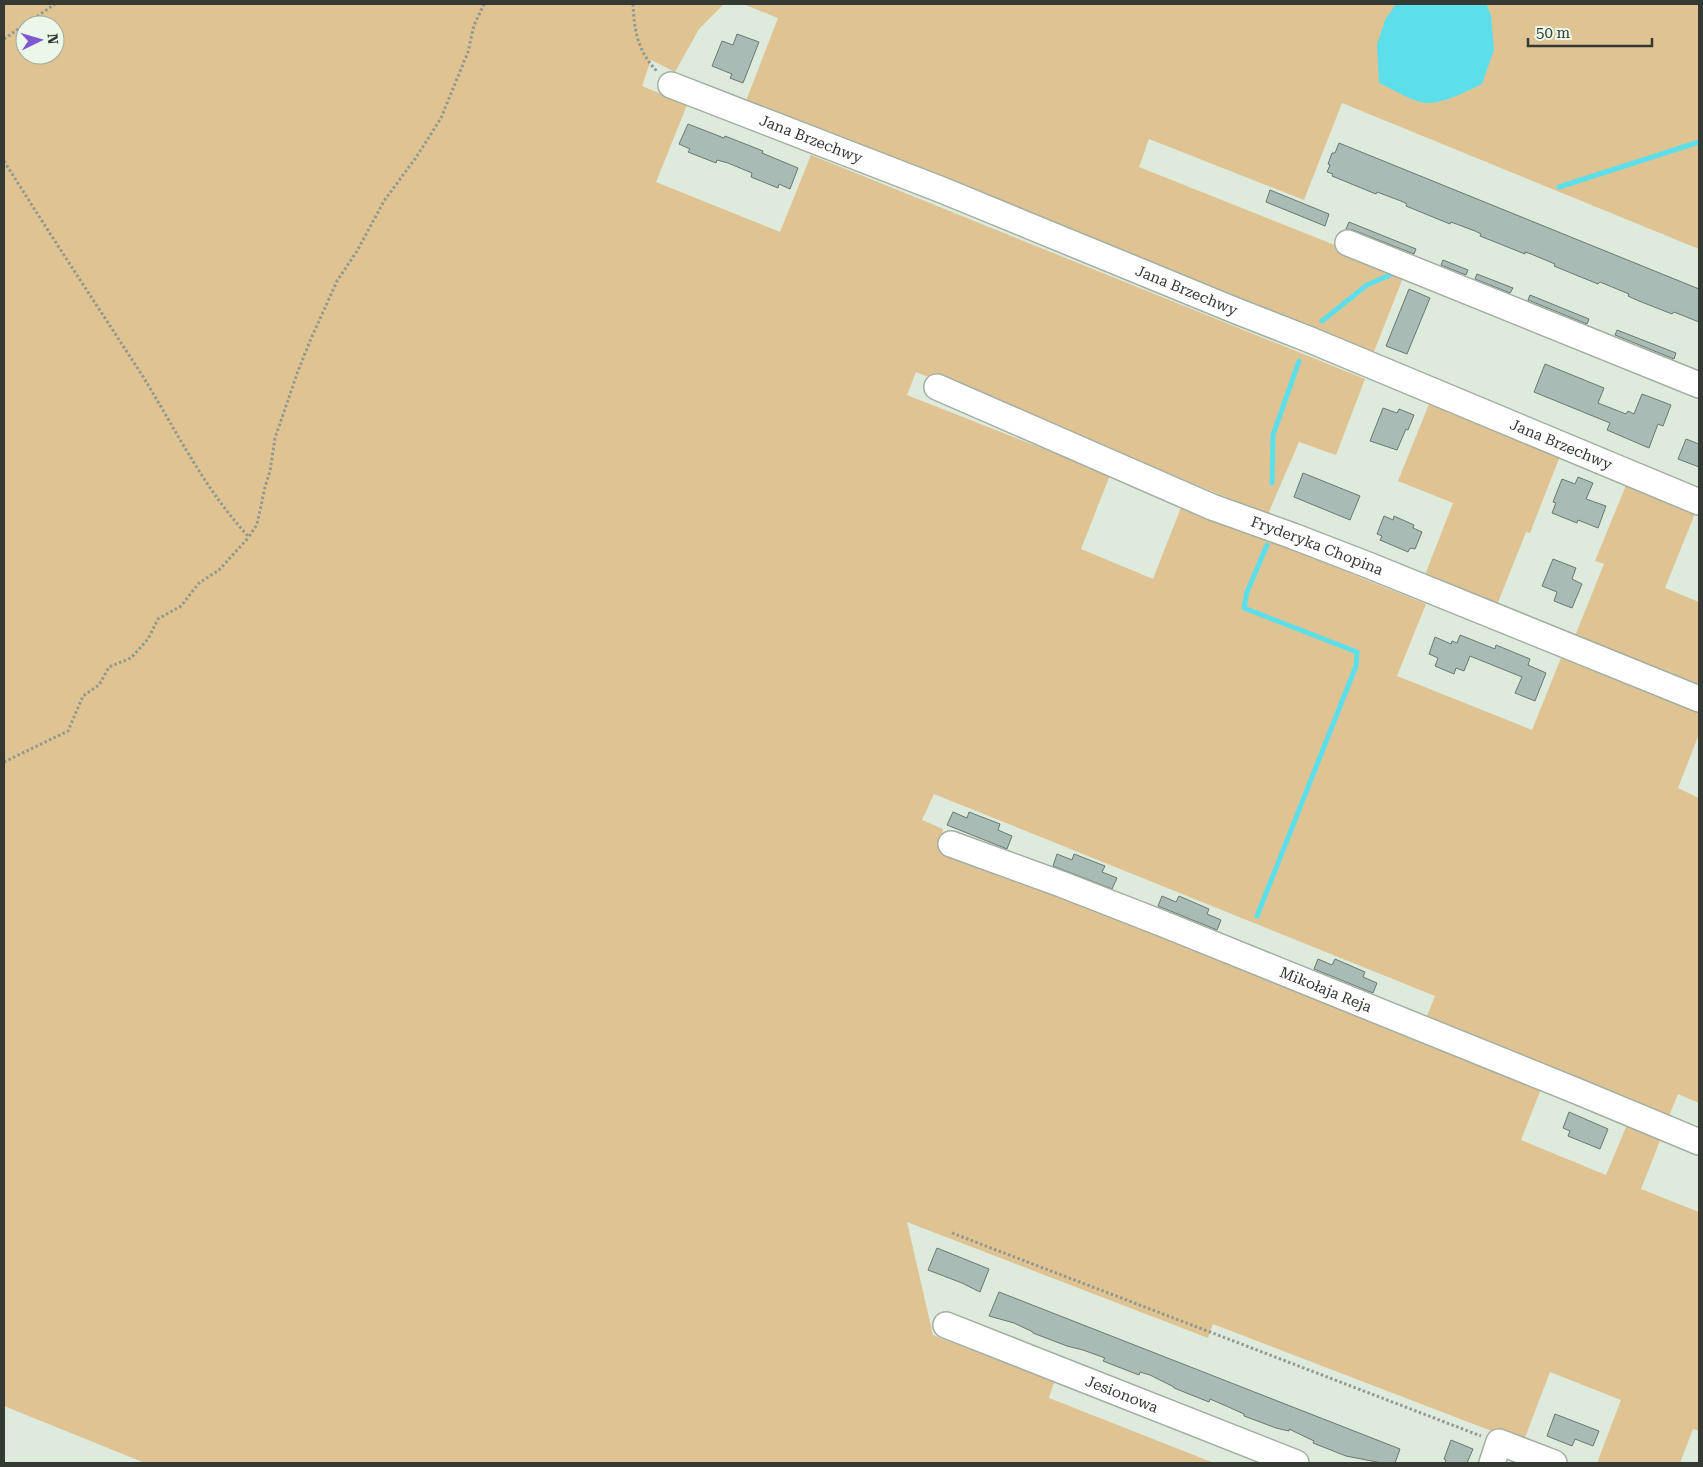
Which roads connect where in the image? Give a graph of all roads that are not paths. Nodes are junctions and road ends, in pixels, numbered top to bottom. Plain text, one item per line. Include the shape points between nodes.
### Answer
1 (671, 85) road end
2 (1348, 243) dead end
3 (1699, 385) edge
4 (938, 387) dead end
5 (1699, 502) edge
6 (1699, 699) edge
7 (951, 844) dead end
8 (1699, 1142) edge
9 (946, 1325) dead end
10 (1496, 1453) edge
11 (1296, 1463) edge
12 (1554, 1463) edge

1 - 5 street, Jana Brzechwy via 942,190
2 - 3 street
4 - 6 street, Fryderyka Chopina via 1212,508 1360,562
7 - 8 street, Mikołaja Reja via 1161,923
9 - 11 street, Jesionowa
10 - 12 street

